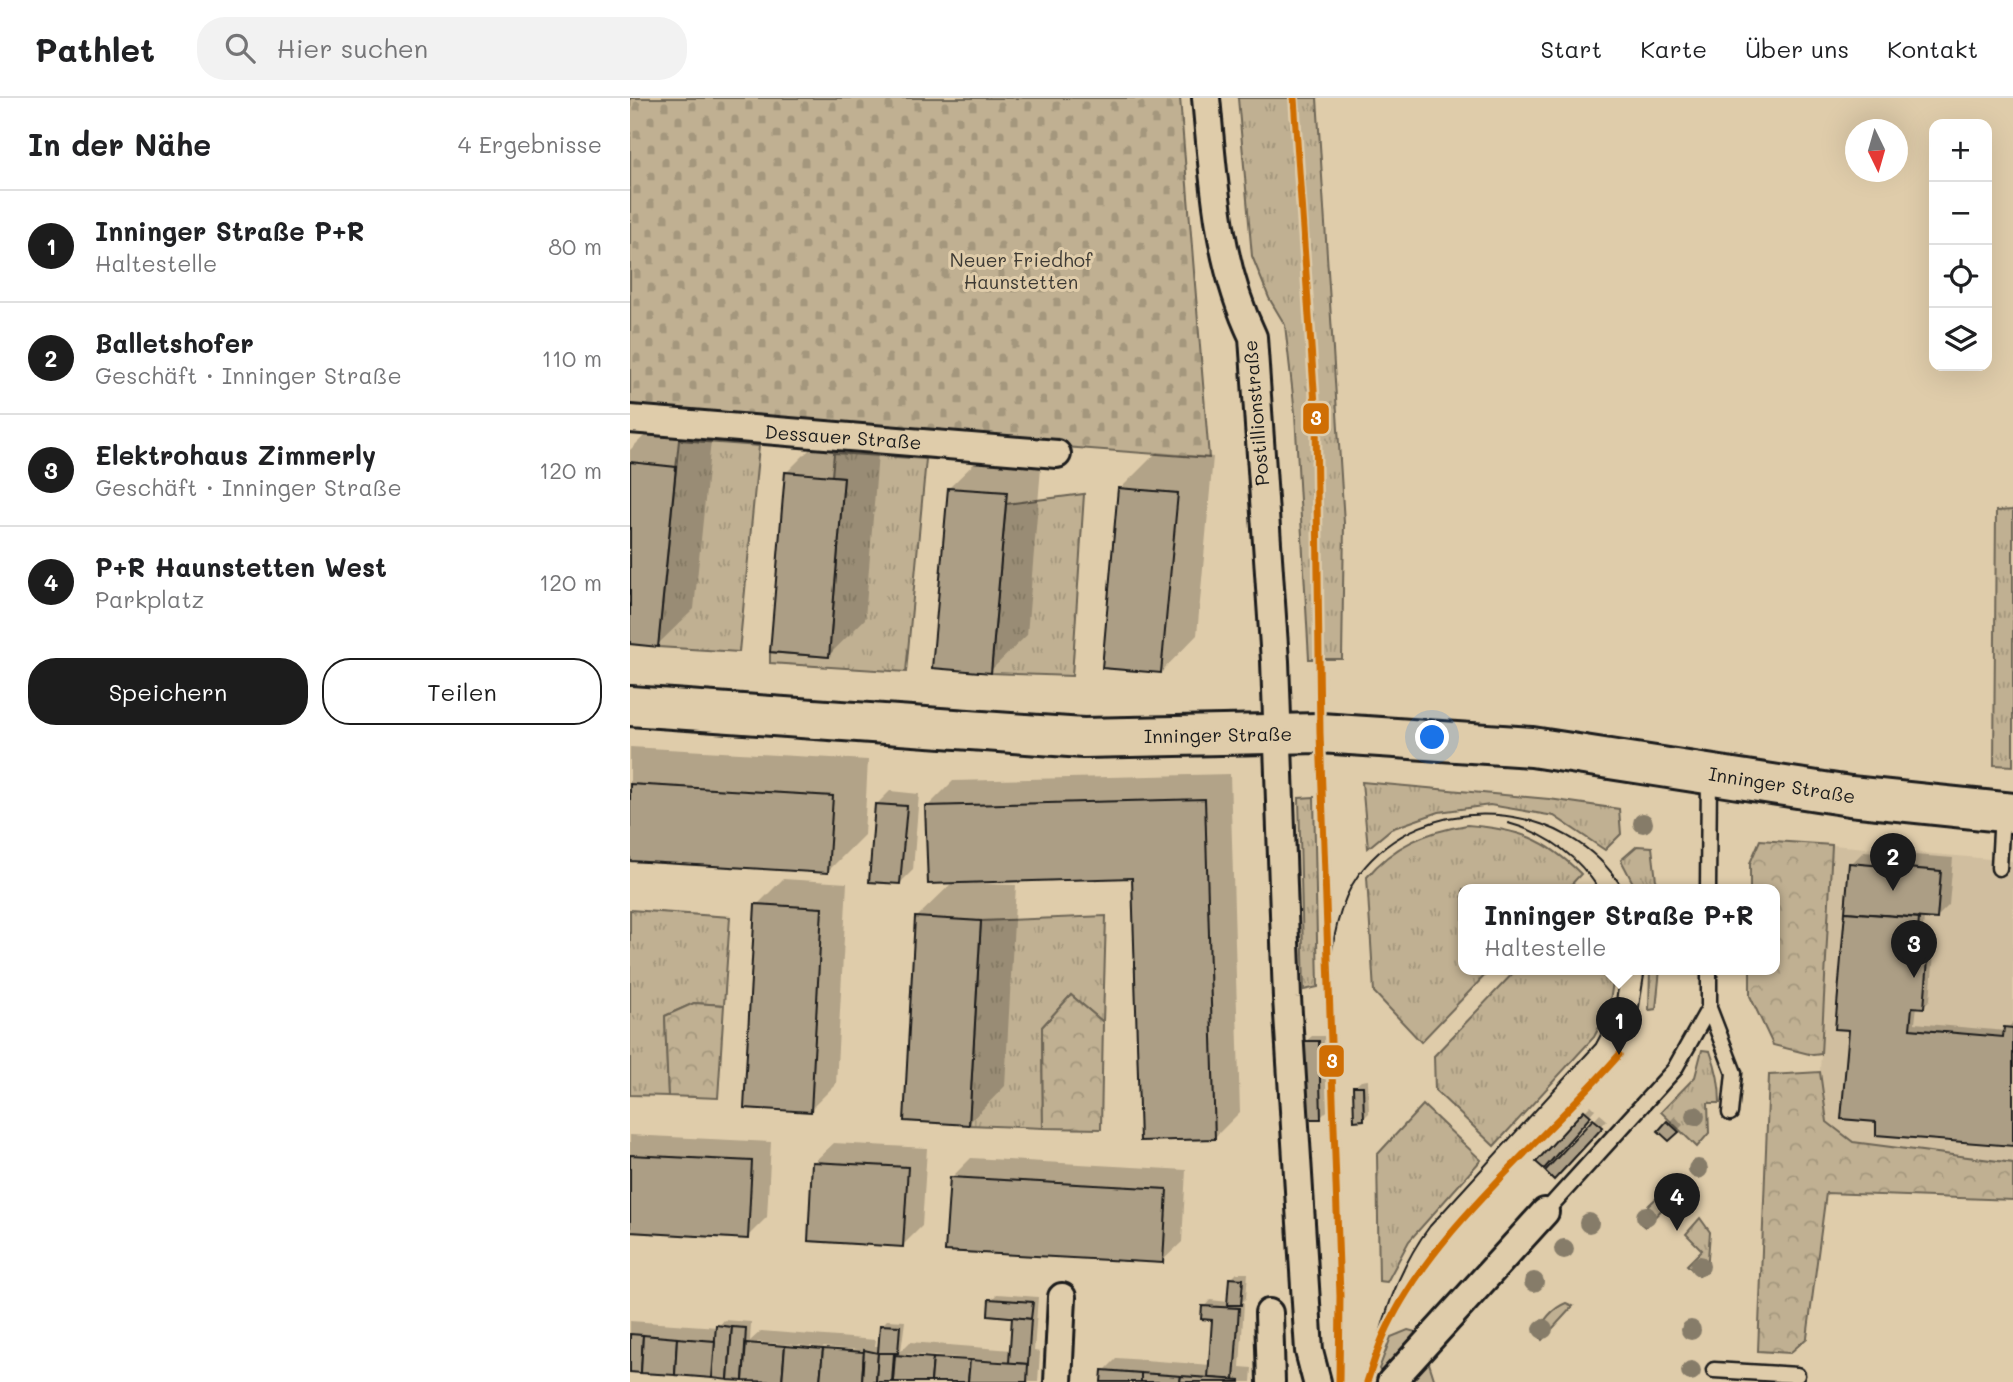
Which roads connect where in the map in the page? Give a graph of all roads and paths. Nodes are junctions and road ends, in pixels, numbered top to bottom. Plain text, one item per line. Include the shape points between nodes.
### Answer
1 (1206, 98) edge
2 (630, 419) edge
3 (1056, 454) dead end
4 (630, 706) edge
5 (1278, 734) junction
6 (1709, 774) junction
7 (2008, 812) edge
8 (1999, 868) dead end
9 (1708, 884) edge
10 (1709, 975) edge
11 (1709, 1008) junction
12 (1730, 1113) dead end
13 (1545, 1212) joint
14 (1062, 1297) dead end
15 (1269, 1313) dead end
16 (1714, 1370) dead end
17 (1797, 1376) dead end
18 (1058, 1382) edge
19 (1271, 1382) edge
20 (1317, 1382) edge
21 (1391, 1382) edge

1 - 5 street, Postillionstraße via 1216,210 1226,261 1238,306 1253,337
2 - 3 street, Dessauer Straße
4 - 5 main road, Inninger Straße via 1083,738
5 - 6 main road, Inninger Straße via 1356,734 1532,747
5 - 20 street, Postillionstraße via 1287,998 1309,1351
6 - 7 main road, Inninger Straße via 1850,796
6 - 9 lane
7 - 8 lane
10 - 11 lane
11 - 12 lane via 1734,1073
11 - 13 lane via 1674,1070
13 - 21 street
14 - 18 street
15 - 19 street
16 - 17 lane

